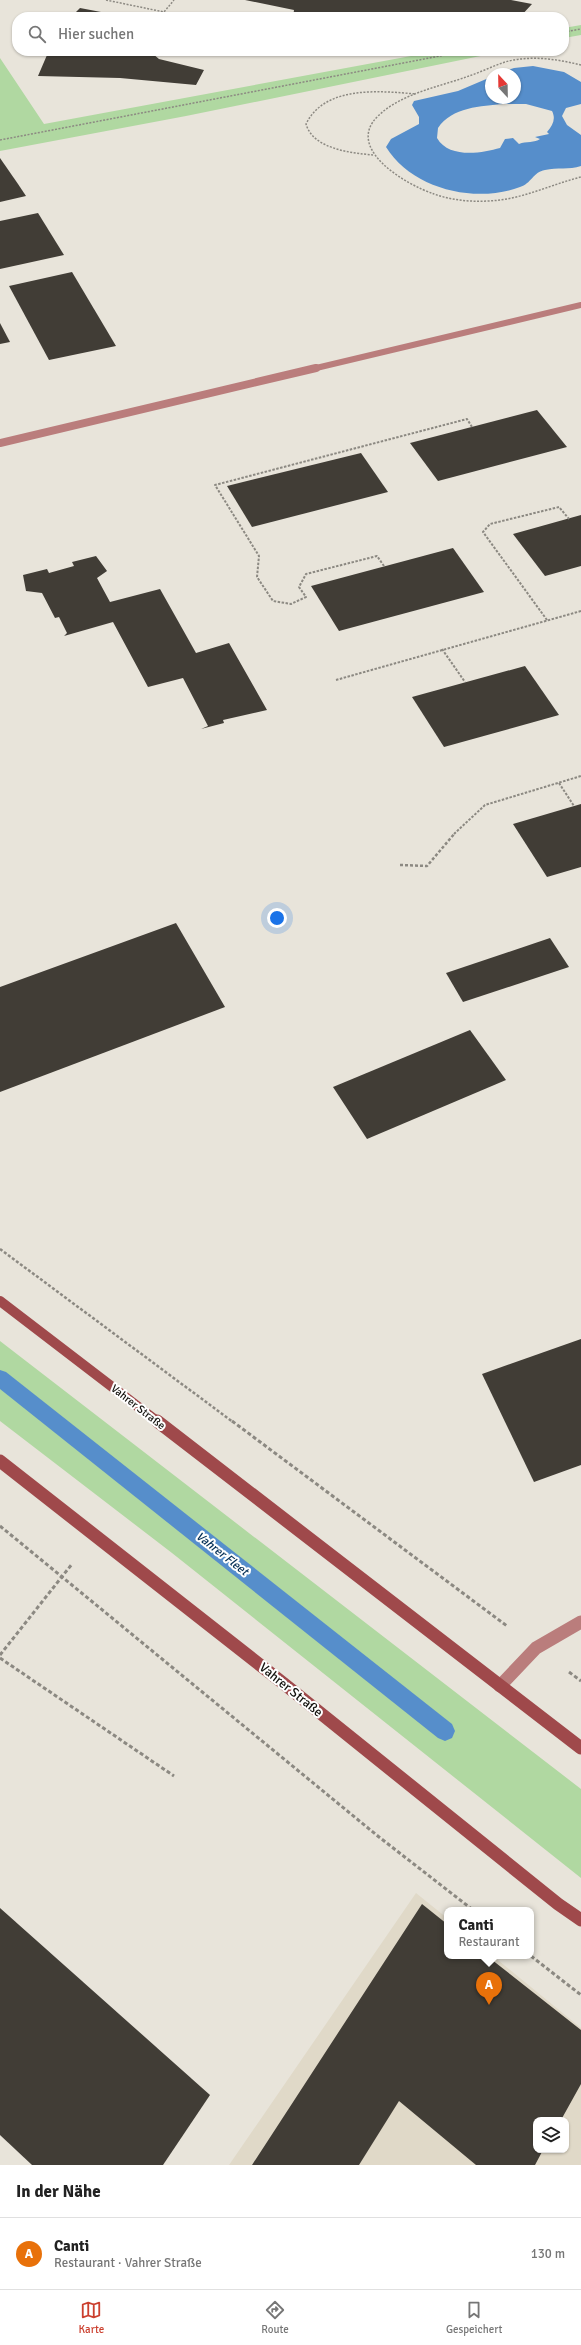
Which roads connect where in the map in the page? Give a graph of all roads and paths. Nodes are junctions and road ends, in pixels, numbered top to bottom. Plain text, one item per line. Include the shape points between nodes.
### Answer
1 (106, 0) edge
2 (174, 0) edge
3 (581, 29) edge
4 (569, 31) edge
5 (440, 56) edge
6 (581, 65) edge
7 (416, 94) junction
8 (0, 140) edge
9 (373, 155) junction
10 (581, 177) edge
11 (581, 305) edge
12 (472, 427) dead end
13 (0, 443) edge
14 (292, 465) junction
15 (295, 470) dead end
16 (569, 519) dead end
17 (384, 566) dead end
18 (581, 611) edge
19 (547, 620) junction
20 (442, 650) junction
21 (336, 680) dead end
22 (465, 682) dead end
23 (581, 776) edge
24 (559, 783) junction
25 (574, 806) dead end
26 (400, 864) dead end
27 (0, 1249) edge
28 (0, 1301) edge
29 (0, 1461) edge
30 (0, 1526) edge
31 (94, 1535) junction
32 (61, 1576) junction
33 (581, 1622) edge
34 (536, 1648) junction
35 (0, 1657) edge
36 (581, 1681) edge
37 (500, 1686) junction
38 (581, 1748) edge
39 (174, 1776) dead end
40 (469, 1907) edge
41 (581, 1920) edge
42 (534, 1958) edge
43 (581, 1995) edge

1 - 2 path via 164,12
3 - 4 path
5 - 8 path
6 - 7 path via 517,59 496,64 472,76
7 - 9 path via 390,107 370,127 367,137
7 - 9 path via 358,93 325,104 311,114 307,121 309,130 318,141 345,152
9 - 10 path via 434,195 461,200 504,200 542,191
11 - 13 lane
12 - 14 path via 467,419
14 - 15 path
14 - 17 path via 215,485 259,556 257,577 272,601 291,604 306,597 299,587 306,574 377,556
16 - 19 path via 559,507 490,524 483,532
18 - 19 path
19 - 20 path
20 - 21 path
20 - 22 path
23 - 24 path
24 - 25 path
24 - 26 path via 485,805 465,822 427,866
27 - 34 path
28 - 37 main road, Vahrer Straße
29 - 31 main road, Vahrer Straße
30 - 32 path
31 - 32 path
31 - 41 main road, Vahrer Straße
32 - 35 path
32 - 40 path via 379,1837
33 - 34 lane
34 - 36 path
34 - 37 lane
35 - 39 path
37 - 38 main road, Vahrer Straße
42 - 43 path

